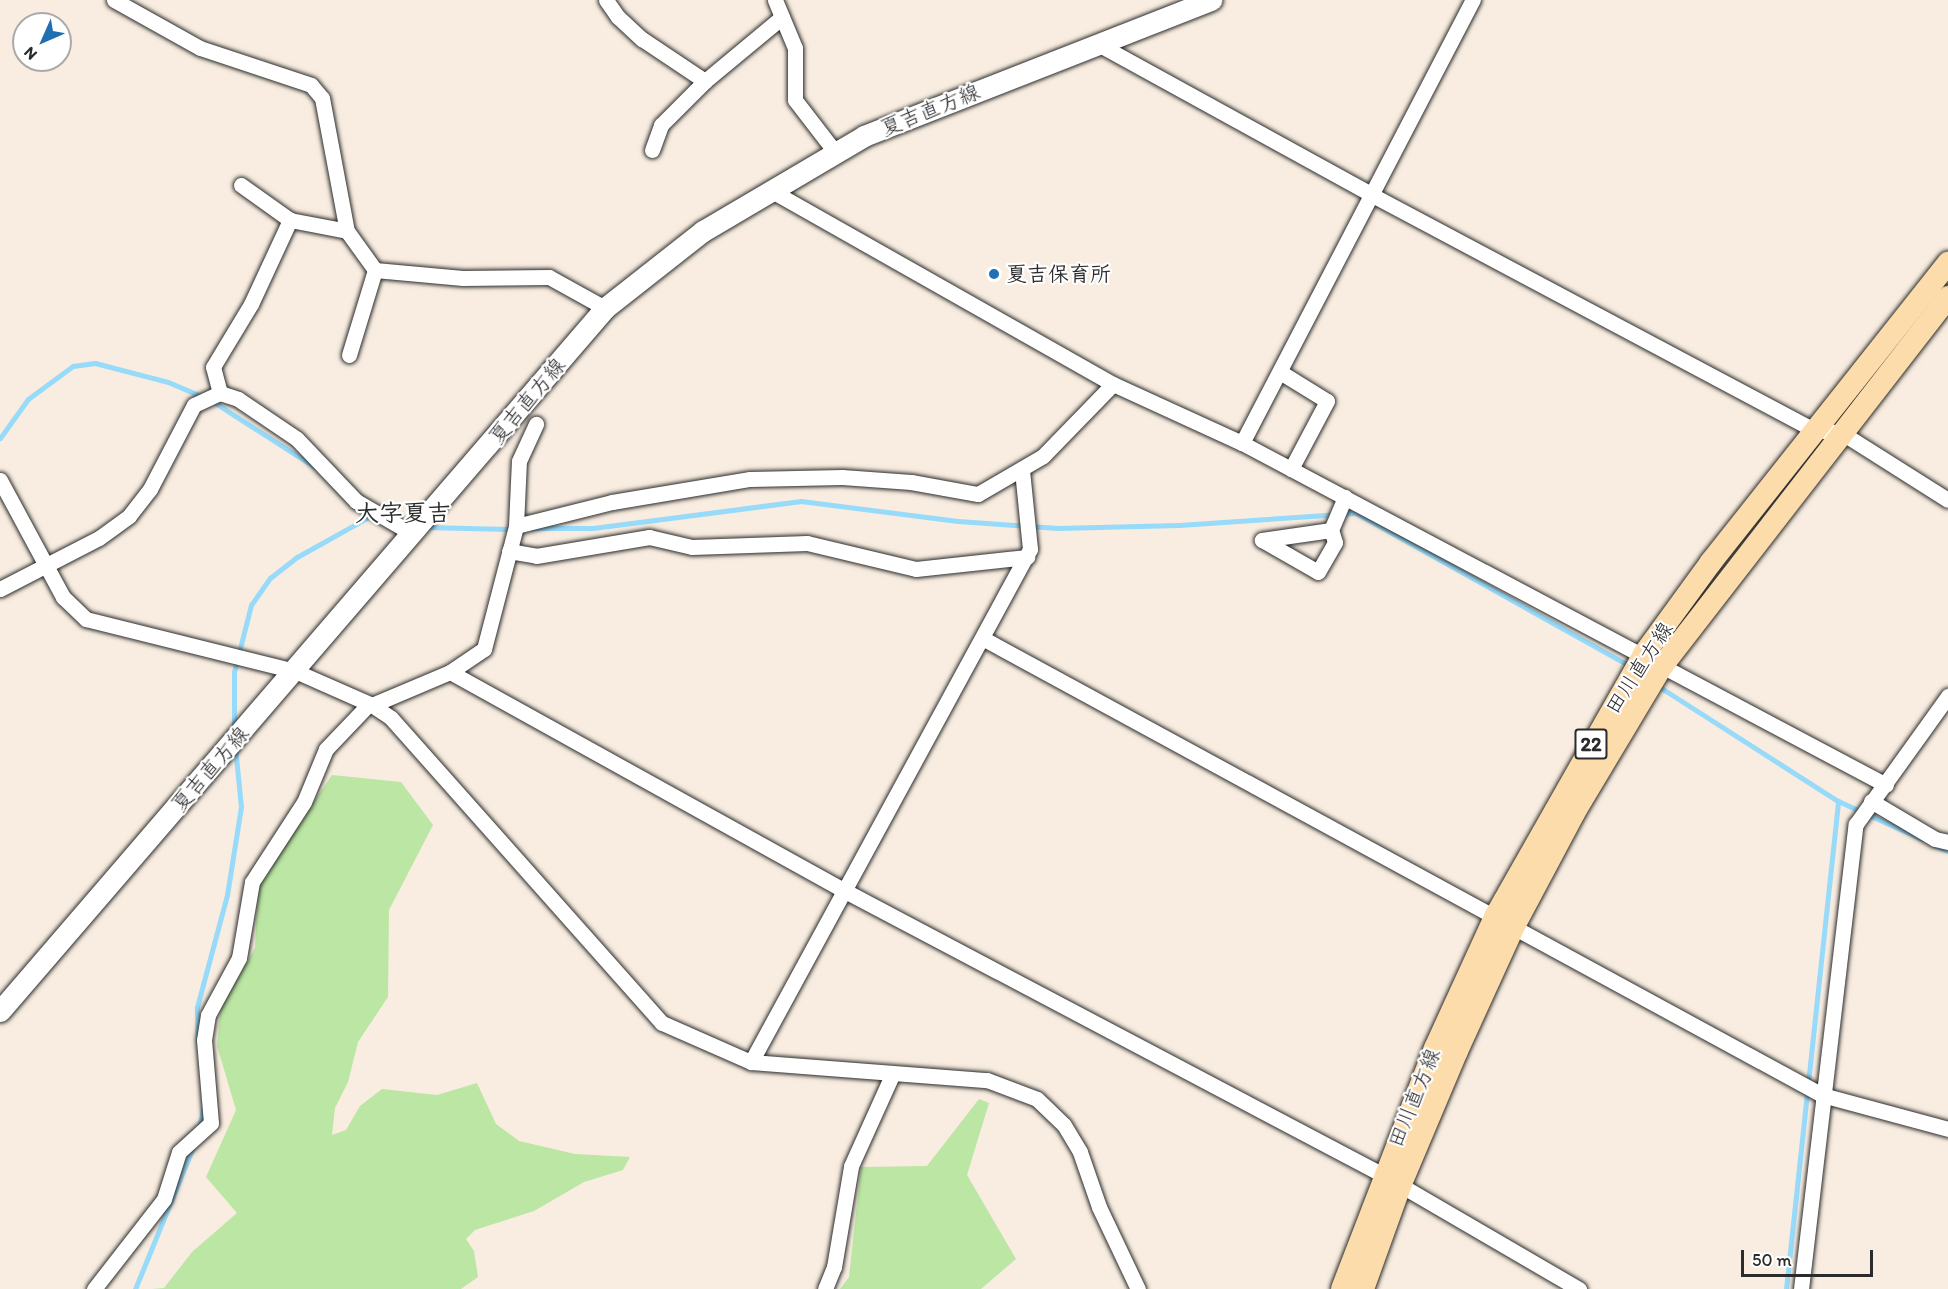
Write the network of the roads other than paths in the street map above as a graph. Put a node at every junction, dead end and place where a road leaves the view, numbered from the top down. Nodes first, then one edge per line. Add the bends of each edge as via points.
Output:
1 (114, 0) edge
2 (606, 0) edge
3 (775, 0) edge
4 (1211, 0) edge
5 (1473, 0) edge
6 (782, 17) junction
7 (1098, 44) junction
8 (705, 81) junction
9 (652, 150) dead end
10 (835, 152) junction
11 (241, 185) dead end
12 (770, 190) junction
13 (1374, 196) junction
14 (290, 220) junction
15 (347, 231) junction
16 (1948, 263) edge
17 (375, 270) junction
18 (1948, 297) edge
19 (605, 308) junction
20 (349, 355) dead end
21 (1280, 372) junction
22 (1113, 384) junction
23 (219, 393) junction
24 (536, 424) dead end
25 (1815, 430) junction
26 (1842, 433) junction
27 (1242, 443) junction
28 (1292, 469) junction
29 (1023, 470) junction
30 (0, 480) edge
31 (1345, 497) junction
32 (1948, 500) edge
33 (516, 526) junction
34 (1330, 530) dead end
35 (413, 534) junction
36 (509, 551) junction
37 (1027, 557) junction
38 (45, 565) junction
39 (0, 589) edge
40 (984, 639) junction
41 (1653, 660) junction
42 (295, 671) junction
43 (450, 672) junction
44 (1948, 696) edge
45 (371, 704) junction
46 (1886, 785) junction
47 (1872, 801) junction
48 (1948, 842) edge
49 (847, 892) junction
50 (1505, 920) junction
51 (0, 1011) edge
52 (751, 1062) junction
53 (892, 1075) junction
54 (1822, 1095) junction
55 (1948, 1129) edge
56 (1392, 1180) junction
57 (94, 1289) edge
58 (825, 1289) edge
59 (1138, 1289) edge
60 (1342, 1289) edge
61 (1363, 1289) edge
62 (1579, 1289) edge
63 (1801, 1289) edge

1 - 15 street via 200,48 311,84 322,98
2 - 8 street via 642,39
3 - 6 street
4 - 7 main road, 夏吉直方線
5 - 13 street
6 - 8 street
6 - 10 street via 795,48 795,100
7 - 10 main road, 夏吉直方線 via 864,136
7 - 13 street
8 - 9 street via 661,125
10 - 12 main road, 夏吉直方線
11 - 14 street
12 - 19 main road, 夏吉直方線 via 703,231
12 - 22 street
13 - 21 street
13 - 25 street
14 - 15 street
14 - 23 street via 251,304 213,367
15 - 17 street
16 - 25 main road, 田川直方線 / 22
17 - 19 street via 463,278 549,277
17 - 20 street
18 - 26 main road, 田川直方線 / 22
19 - 35 main road, 夏吉直方線
21 - 27 street
21 - 28 street via 1327,401
22 - 27 street
22 - 29 street via 1043,456
23 - 35 street via 238,399 297,439 356,501
23 - 38 street via 194,405 150,489 129,516 99,538
24 - 33 street via 519,461
25 - 26 street
25 - 41 main road, 田川直方線 / 22
26 - 32 street
26 - 41 main road, 田川直方線 / 22
27 - 28 street
28 - 31 street
29 - 33 street via 978,494 911,482 842,477 750,479 612,502
29 - 37 street via 1030,549
30 - 38 street
31 - 34 street
31 - 41 street
33 - 36 street
35 - 42 main road, 夏吉直方線
36 - 37 street via 536,556 649,537 692,547 807,543 916,569
36 - 43 street via 484,649
37 - 40 street
38 - 39 street
38 - 42 street via 63,597 86,619
40 - 49 street
40 - 50 street
41 - 46 street
41 - 50 main road, 田川直方線 / 22
42 - 45 street
42 - 51 main road, 夏吉直方線
43 - 45 street
43 - 49 street
44 - 46 street
45 - 52 street via 391,717 662,1023
45 - 57 street via 326,749 304,802 252,882 239,958 208,1015 204,1040 211,1123 179,1152 164,1199
46 - 47 street
47 - 48 street
47 - 54 street via 1856,824
49 - 52 street
49 - 56 street
50 - 54 street
50 - 56 main road, 田川直方線 / 22 via 1435,1048
52 - 53 street
53 - 58 street via 851,1166 834,1267
53 - 59 street via 987,1080 1036,1099 1064,1125 1080,1152 1099,1207
54 - 55 street
54 - 63 street
56 - 60 main road, 田川直方線 / 22
56 - 61 main road, 田川直方線 / 22
56 - 62 street

